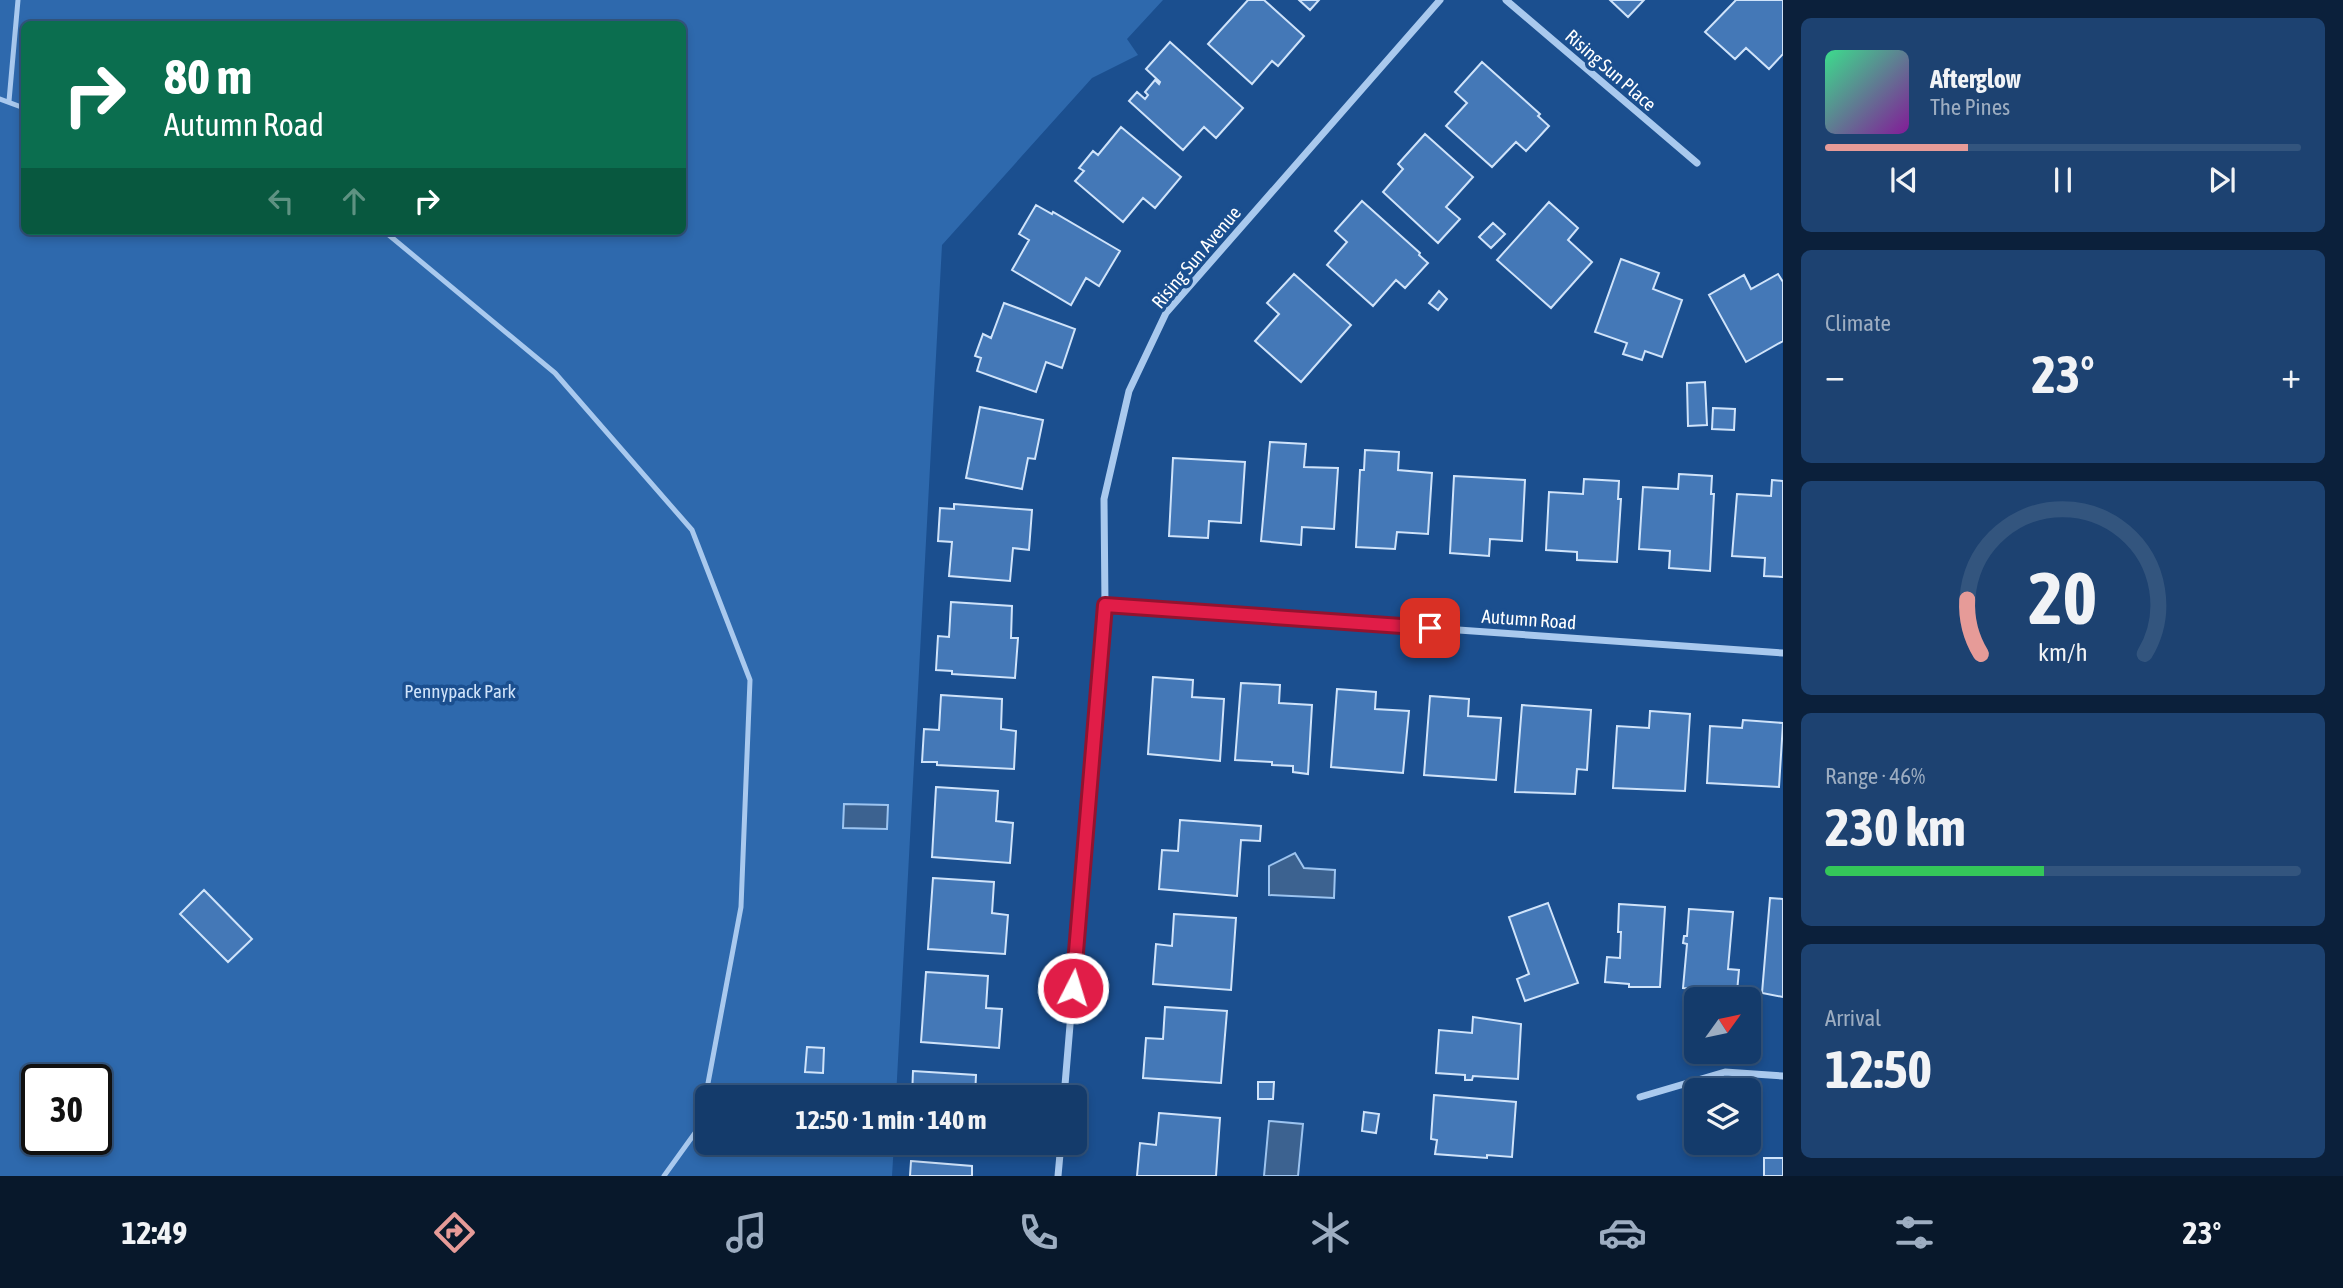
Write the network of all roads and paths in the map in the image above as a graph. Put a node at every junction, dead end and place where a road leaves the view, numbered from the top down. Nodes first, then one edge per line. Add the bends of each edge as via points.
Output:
1 (18, 0) edge
2 (1440, 0) edge
3 (1506, 0) edge
4 (0, 99) edge
5 (9, 101) junction
6 (21, 107) edge
7 (1696, 163) dead end
8 (389, 235) edge
9 (1105, 605) junction
10 (1783, 653) edge
11 (1783, 1076) edge
12 (1065, 1085) edge
13 (1640, 1097) dead end
14 (1060, 1155) edge
15 (664, 1176) edge
16 (1058, 1176) edge

1 - 5 lane
2 - 9 street, Rising Sun Avenue via 1166,313 1129,391 1104,499
3 - 7 street, Rising Sun Place
4 - 5 lane
5 - 6 lane
8 - 15 lane via 555,373 692,530 750,680 741,907 700,1126
9 - 10 street, Autumn Road
9 - 12 street, Rising Sun Avenue
11 - 13 street via 1726,1072
14 - 16 street

